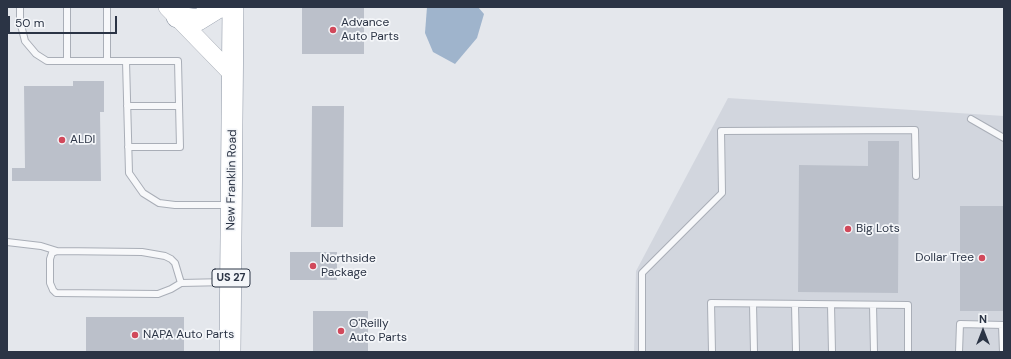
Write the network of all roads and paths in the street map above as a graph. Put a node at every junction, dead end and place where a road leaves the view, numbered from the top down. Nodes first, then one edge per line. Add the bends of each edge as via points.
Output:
1 (20, 7) edge
2 (67, 7) edge
3 (107, 7) edge
4 (220, 7) edge
5 (233, 7) edge
6 (172, 12) edge
7 (67, 61) junction
8 (107, 61) junction
9 (126, 61) junction
10 (232, 74) junction
11 (127, 106) junction
12 (179, 106) junction
13 (971, 119) dead end
14 (1004, 138) edge
15 (128, 147) junction
16 (916, 176) dead end
17 (231, 205) junction
18 (7, 242) edge
19 (57, 251) junction
20 (231, 282) junction
21 (181, 283) junction
22 (753, 304) junction
23 (795, 304) junction
24 (831, 304) junction
25 (873, 305) junction
26 (1003, 325) edge
27 (230, 352) edge
28 (642, 352) edge
29 (712, 352) edge
30 (754, 352) edge
31 (796, 352) edge
32 (832, 352) edge
33 (874, 352) edge
34 (908, 352) edge
35 (960, 352) edge
36 (1003, 352) edge

1 - 7 lane via 20,21 25,41 36,54 47,61
2 - 7 lane
3 - 8 lane
4 - 6 highway via 198,20
5 - 10 highway, New Franklin Road / US 27
6 - 10 street
7 - 8 lane
8 - 9 lane
9 - 11 lane
9 - 12 lane via 178,61
10 - 17 highway, New Franklin Road / US 27
11 - 12 lane
11 - 15 lane
12 - 15 lane via 180,147
13 - 14 lane
15 - 17 lane via 129,173 143,193 159,203
16 - 28 lane via 916,130 721,131 722,193 642,273
17 - 20 highway, New Franklin Road / US 27
18 - 19 lane via 41,246
19 - 21 lane via 142,252 165,256 175,263
19 - 21 lane via 52,253 50,259 50,283 56,293 158,294 171,290
20 - 21 lane
20 - 27 highway, New Franklin Road / US 27
22 - 23 lane
22 - 29 lane via 711,303
22 - 30 lane
23 - 24 lane
23 - 31 lane
24 - 25 lane
24 - 32 lane
25 - 33 lane
25 - 34 lane via 908,305
26 - 35 lane via 960,324
26 - 36 lane

